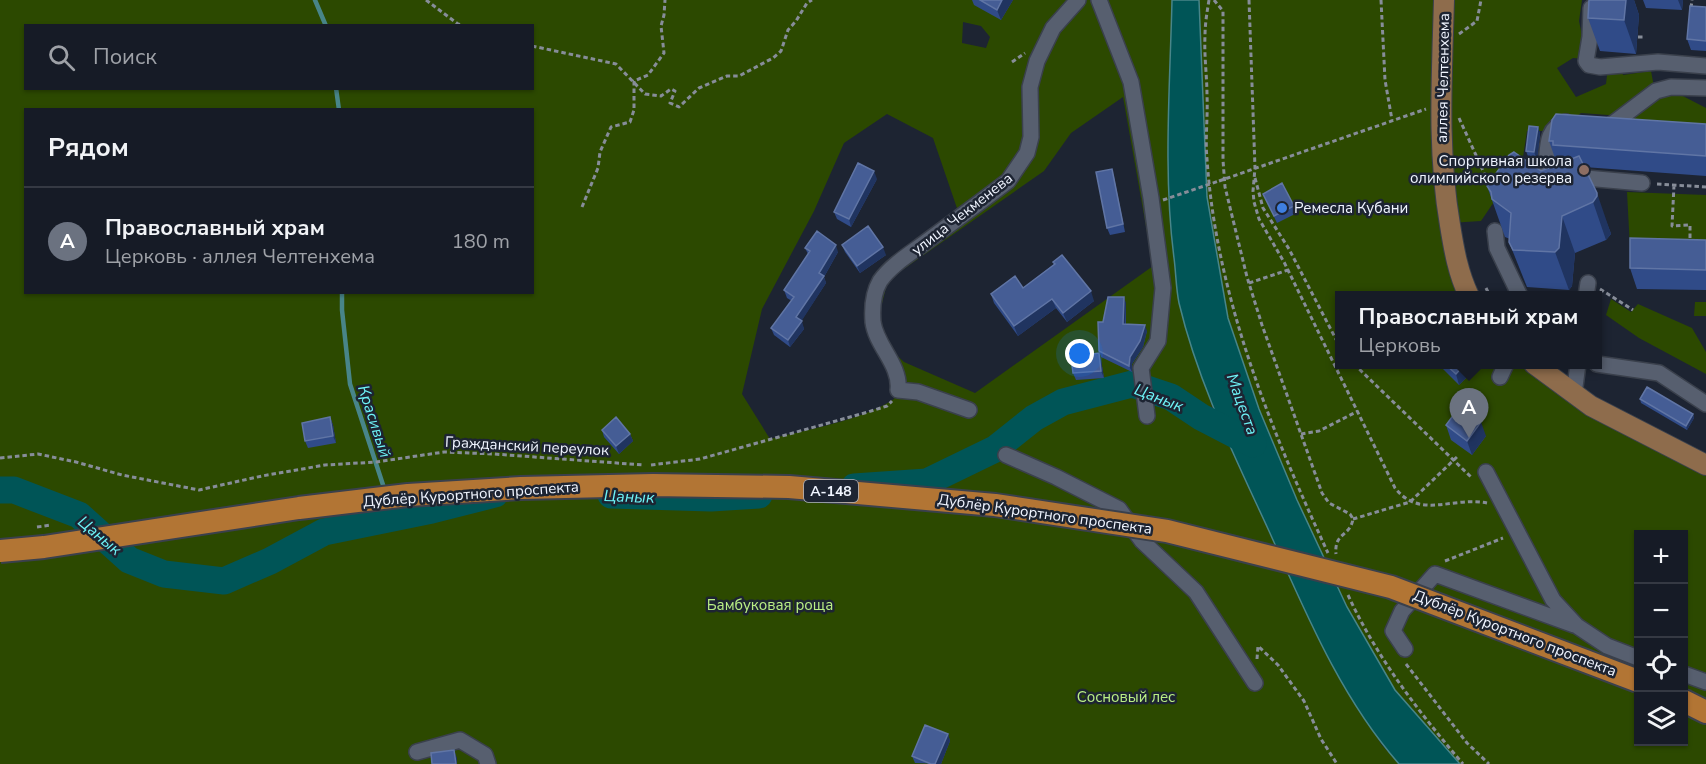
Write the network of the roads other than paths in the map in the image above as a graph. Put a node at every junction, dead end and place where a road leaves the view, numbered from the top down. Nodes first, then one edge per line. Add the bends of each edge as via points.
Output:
1 (1078, 0) edge
2 (1099, 0) edge
3 (1444, 0) edge
4 (1591, 8) edge
5 (1706, 66) edge
6 (1706, 88) edge
7 (1611, 125) junction
8 (1635, 127) edge
9 (1642, 183) road end
10 (1495, 231) edge
11 (1468, 291) edge
12 (1518, 291) edge
13 (1602, 365) edge
14 (1541, 369) edge
15 (1578, 369) edge
16 (1575, 394) junction
17 (1706, 404) edge
18 (969, 410) dead end
19 (1148, 416) dead end
20 (1006, 455) dead end
21 (1706, 465) edge
22 (1480, 476) road end
23 (0, 551) edge
24 (1577, 626) junction
25 (1402, 652) road end
26 (1634, 656) edge
27 (1688, 676) edge
28 (1634, 679) edge
29 (1706, 682) edge
30 (1255, 683) road end
31 (1688, 703) edge
32 (1706, 712) edge
33 (417, 752) dead end
34 (488, 764) edge

1 - 18 street, улица Чекменева via 1053,28 1036,61 1030,87 1031,137 1018,169 1008,181 904,258 880,281 872,307 877,339 897,375 898,390 918,392
2 - 19 street via 1131,82 1163,288 1158,341 1141,368
3 - 11 main road, аллея Челтенхема via 1440,138 1451,231 1460,276
4 - 5 street via 1586,62 1589,65 1658,62
6 - 7 street via 1671,87 1656,92
7 - 8 street
7 - 9 street via 1555,126 1550,132 1546,166 1552,175
10 - 12 street via 1497,248
13 - 17 street via 1659,373
14 - 16 main road
15 - 16 street
16 - 21 main road
20 - 30 street via 1119,509 1142,541 1196,592
22 - 24 street via 1553,600
23 - 28 highway, Дублёр Курортного проспекта / А-148, bridge via 408,495 641,485 801,488 995,505 1167,531 1391,587
24 - 25 street via 1435,574 1402,611 1393,631
24 - 26 street via 1606,646
27 - 29 street
31 - 32 highway
33 - 34 street via 460,740 485,756

